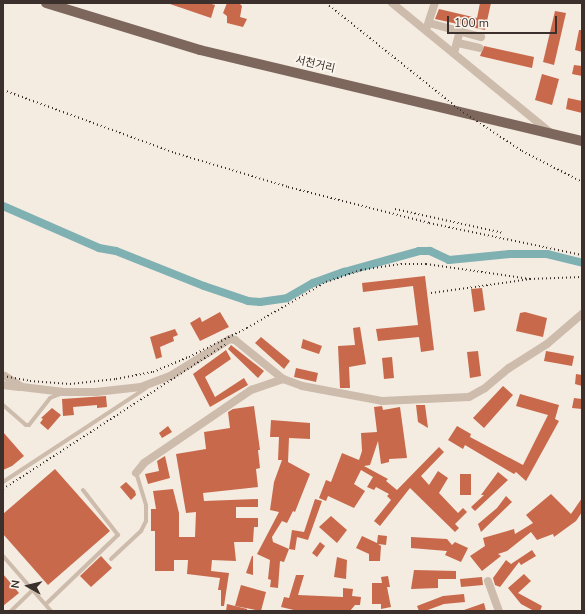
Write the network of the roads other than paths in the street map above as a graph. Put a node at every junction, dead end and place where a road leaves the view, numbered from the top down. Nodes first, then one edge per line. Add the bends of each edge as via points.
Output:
1 (46, 3) edge
2 (392, 3) edge
3 (435, 3) edge
4 (427, 26) junction
5 (460, 31) junction
6 (458, 43) junction
7 (454, 53) junction
8 (551, 134) junction
9 (582, 140) edge
10 (582, 314) edge
11 (4, 378) edge
12 (284, 379) junction
13 (158, 380) junction
14 (64, 392) junction
15 (3, 404) edge
16 (136, 472) joint
17 (3, 482) edge
18 (83, 490) dead end
19 (3, 556) edge
20 (111, 559) dead end
21 (488, 581) dead end
22 (34, 590) junction
23 (46, 604) junction
24 (11, 611) edge
25 (51, 611) edge
26 (499, 611) edge

1 - 8 main road, 서천거리 via 200,50
2 - 4 street
3 - 4 street
4 - 5 street
4 - 7 street
5 - 6 street
5 - 6 street via 477,36 475,47
6 - 7 street
7 - 8 street
8 - 9 main road, 서천거리
10 - 12 street via 547,344 509,368 486,388 469,396 382,401 302,386
11 - 14 street via 22,387
12 - 13 street via 235,340 230,339 172,375
12 - 16 street via 251,390 144,463
13 - 14 street via 140,386 96,392
13 - 17 lane
14 - 15 lane via 50,398 26,426
16 - 20 lane via 146,505 146,521 141,531
18 - 23 lane via 118,535
19 - 22 lane
21 - 26 street
22 - 23 lane
22 - 24 lane
23 - 25 lane

